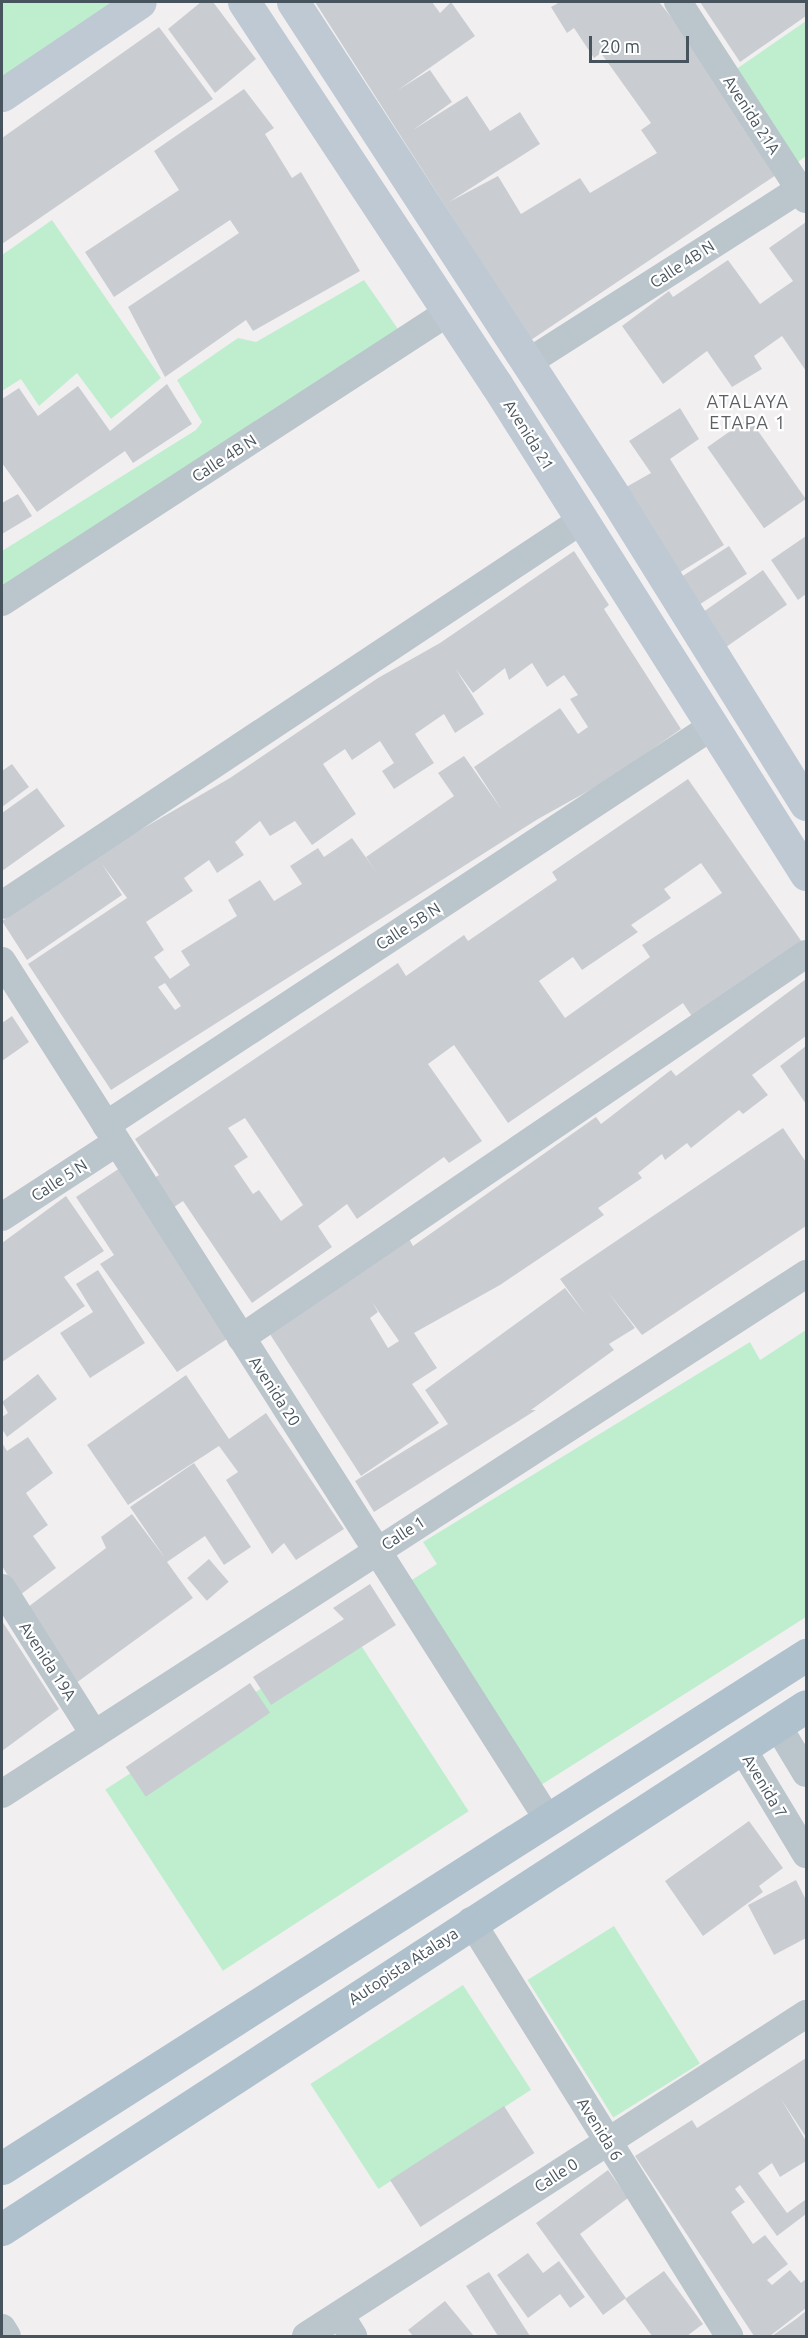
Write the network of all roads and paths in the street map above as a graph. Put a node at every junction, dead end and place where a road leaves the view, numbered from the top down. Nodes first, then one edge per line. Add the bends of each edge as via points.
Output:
1 (140, 2) edge
2 (244, 2) edge
3 (293, 2) edge
4 (678, 2) edge
5 (2, 95) edge
6 (804, 191) edge
7 (447, 313) junction
8 (527, 363) junction
9 (582, 520) junction
10 (2, 603) edge
11 (711, 727) junction
12 (797, 769) edge
13 (807, 804) edge
14 (807, 874) edge
15 (2, 905) edge
16 (807, 954) edge
17 (2, 961) edge
18 (111, 1133) junction
19 (2, 1217) edge
20 (807, 1274) edge
21 (241, 1338) junction
22 (377, 1550) junction
23 (2, 1588) edge
24 (807, 1654) edge
25 (807, 1706) edge
26 (777, 1725) junction
27 (94, 1734) junction
28 (742, 1748) junction
29 (807, 1773) edge
30 (2, 1794) edge
31 (549, 1821) junction
32 (807, 1854) edge
33 (471, 1921) junction
34 (807, 2014) edge
35 (608, 2142) junction
36 (2, 2168) edge
37 (2, 2229) edge
38 (347, 2326) edge
39 (2, 2328) edge
40 (6, 2337) edge
41 (306, 2337) edge
42 (729, 2337) edge

1 - 5 main road
2 - 7 main road, Avenida 21
3 - 8 main road
4 - 6 street, Avenida 21A
6 - 8 street, Calle 4B N
7 - 9 main road, Avenida 21
7 - 10 street, Calle 4B N
8 - 12 main road
9 - 11 main road, Avenida 21
9 - 15 street
11 - 14 main road, Avenida 21
11 - 18 street, Calle 5B N
12 - 13 main road
16 - 21 street
17 - 18 street, Avenida 20
18 - 19 street, Calle 5 N
18 - 21 street, Avenida 20
20 - 22 street, Calle 1
21 - 22 street, Avenida 20
22 - 27 street, Calle 1
22 - 31 street, Avenida 20
23 - 27 street, Avenida 19A
24 - 31 main road
25 - 26 main road, Autopista Atalaya
26 - 28 main road, Autopista Atalaya
26 - 29 street
27 - 30 street, Calle 1
28 - 32 street, Avenida 7
28 - 33 main road, Autopista Atalaya
31 - 36 main road
33 - 35 street, Avenida 6
33 - 37 main road, Autopista Atalaya
34 - 35 street, Calle 0
35 - 38 street, Calle 0
35 - 42 street, Avenida 6
38 - 41 street, Calle 0
39 - 40 street

